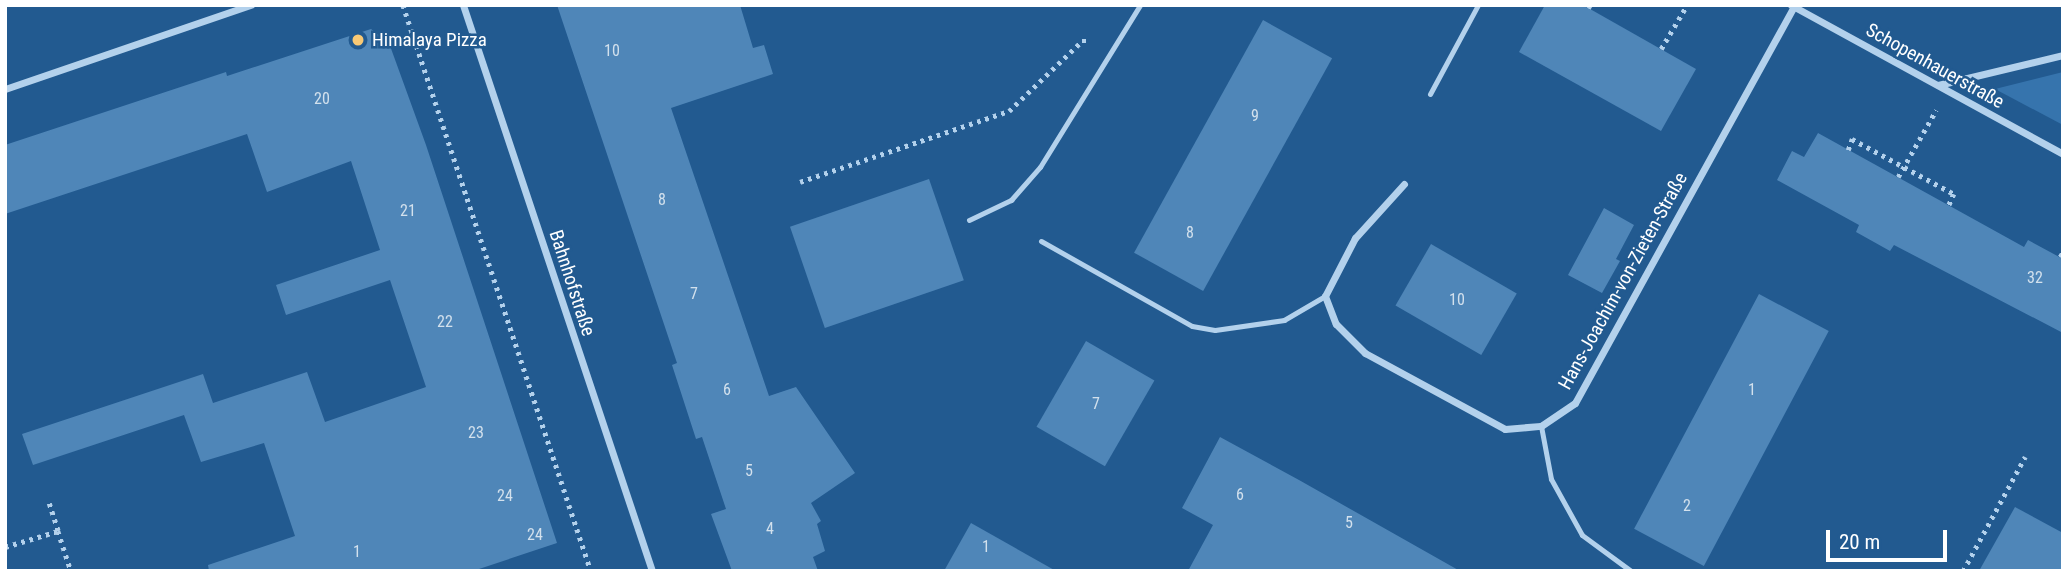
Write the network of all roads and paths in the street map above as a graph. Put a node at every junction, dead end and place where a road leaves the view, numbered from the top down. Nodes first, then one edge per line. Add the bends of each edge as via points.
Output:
1 (251, 5) edge
2 (403, 5) edge
3 (463, 5) edge
4 (1140, 5) edge
5 (1478, 5) edge
6 (1687, 5) edge
7 (1793, 6) edge
8 (1115, 41) junction
9 (1661, 49) dead end
10 (2063, 55) edge
11 (1937, 86) junction
12 (5, 89) edge
13 (1947, 91) junction
14 (1430, 94) dead end
15 (1848, 150) dead end
16 (2063, 154) edge
17 (1903, 167) junction
18 (1898, 177) dead end
19 (800, 182) dead end
20 (1404, 184) dead end
21 (1949, 205) dead end
22 (969, 220) dead end
23 (1041, 241) dead end
24 (1325, 296) junction
25 (1541, 426) junction
26 (2025, 457) dead end
27 (49, 503) dead end
28 (58, 531) junction
29 (5, 547) edge
30 (71, 571) edge
31 (591, 571) edge
32 (652, 571) edge
33 (1631, 571) edge
34 (1963, 571) edge

1 - 12 street
2 - 31 path
3 - 32 street, Bahnhofstraße
4 - 8 lane
5 - 14 lane
6 - 9 path
7 - 11 street, Schopenhauerstraße
7 - 25 street, Hans-Joachim-von-Zieten-Straße via 1575,403
8 - 19 path via 1082,41 1009,111
8 - 22 lane via 1040,167 1011,200
10 - 11 street
11 - 13 street, Schopenhauerstraße
13 - 16 street, Schopenhauerstraße
13 - 17 path
15 - 17 path via 1852,139
17 - 18 path
17 - 21 path via 1954,194
20 - 24 street via 1355,238
23 - 24 lane via 1192,326 1215,330 1284,320
24 - 25 street, Hans-Joachim-von-Zieten-Straße via 1336,324 1365,353 1504,429
25 - 33 lane via 1551,479 1582,535
26 - 34 path
27 - 28 path
28 - 29 path
28 - 30 path

